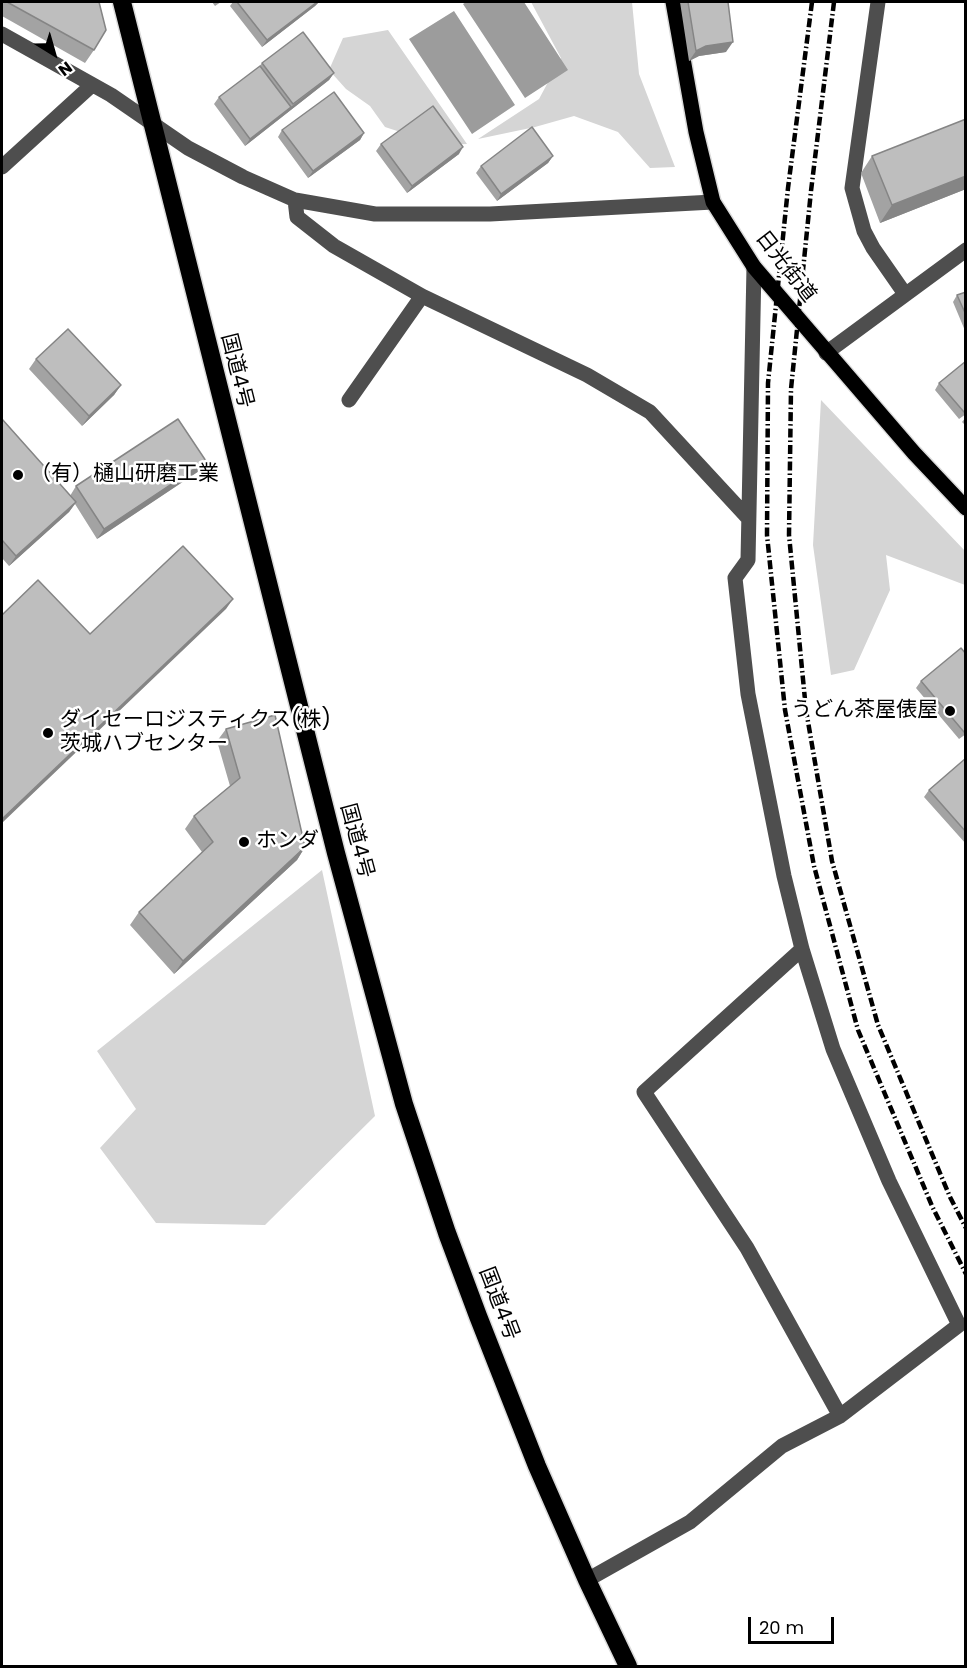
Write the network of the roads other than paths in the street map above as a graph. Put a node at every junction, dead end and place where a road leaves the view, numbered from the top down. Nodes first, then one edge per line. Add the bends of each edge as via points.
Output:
1 (122, 2) edge
2 (673, 2) edge
3 (878, 2) edge
4 (2, 34) edge
5 (92, 85) junction
6 (152, 123) junction
7 (2, 167) edge
8 (295, 200) junction
9 (713, 202) junction
10 (966, 250) edge
11 (754, 267) junction
12 (905, 294) junction
13 (422, 296) junction
14 (826, 352) junction
15 (349, 400) dead end
16 (966, 508) edge
17 (748, 518) junction
18 (802, 949) junction
19 (962, 1330) edge
20 (840, 1416) junction
21 (587, 1580) junction
22 (628, 1666) edge

1 - 6 highway, 国道4号
2 - 9 main road, 日光街道
3 - 12 street via 852,188 864,231
4 - 5 street
5 - 6 street
5 - 7 street
6 - 8 street via 188,148
6 - 21 highway, 国道4号 via 333,842 404,1104 478,1316
8 - 9 street via 375,214 489,214
8 - 13 street via 297,217 334,246
9 - 11 main road, 日光街道
10 - 12 street
11 - 14 main road, 日光街道
11 - 17 street
12 - 14 street
13 - 15 street
13 - 17 street via 587,375 650,412
14 - 16 main road, 日光街道
17 - 18 street via 748,560 735,578 748,694
18 - 19 street via 833,1049 889,1181
18 - 20 street via 644,1092 747,1248
19 - 20 street
20 - 21 street via 782,1446 690,1522
21 - 22 highway, 国道4号

